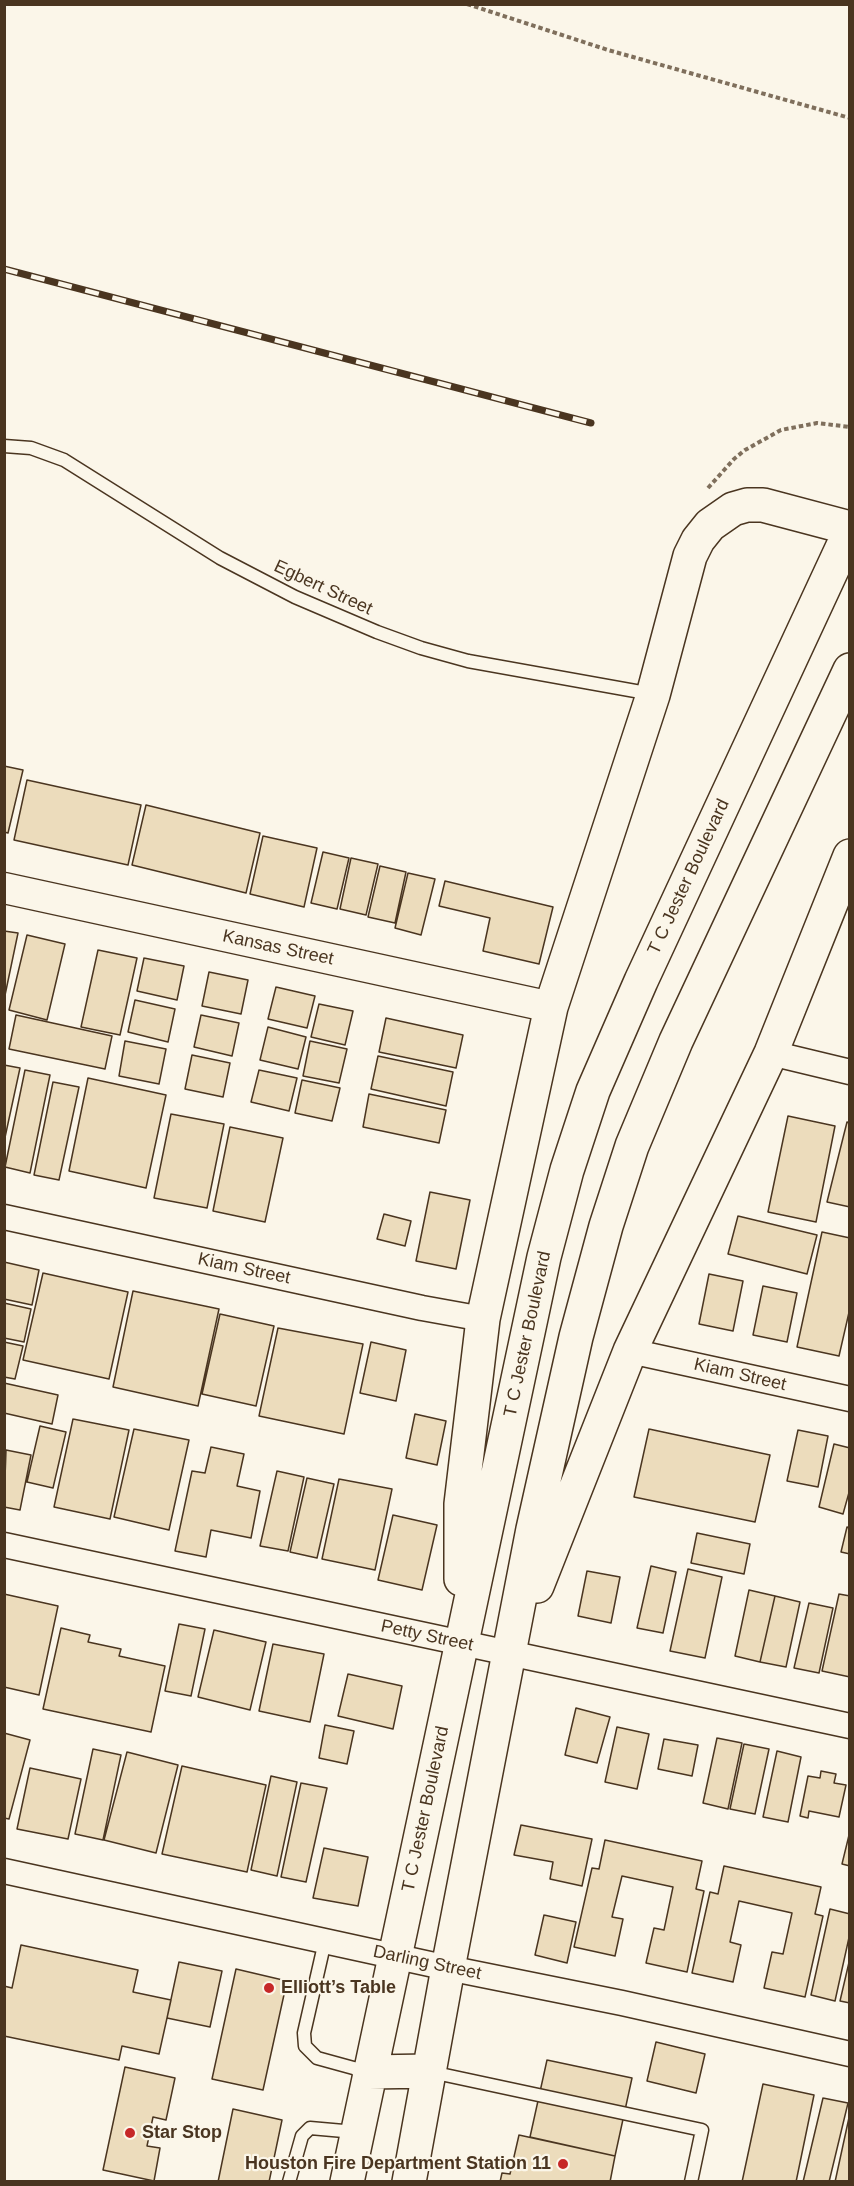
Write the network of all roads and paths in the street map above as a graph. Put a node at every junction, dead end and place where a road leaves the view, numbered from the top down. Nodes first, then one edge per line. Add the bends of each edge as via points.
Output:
1 (467, 4) edge
2 (849, 118) edge
3 (4, 446) edge
4 (849, 529) edge
5 (849, 672) edge
6 (653, 695) junction
7 (849, 856) edge
8 (4, 888) edge
9 (551, 1007) junction
10 (771, 1053) junction
11 (849, 1072) edge
12 (4, 1217) edge
13 (483, 1319) junction
14 (630, 1351) junction
15 (849, 1399) edge
16 (4, 1545) edge
17 (461, 1643) junction
18 (510, 1654) junction
19 (849, 1726) edge
20 (4, 1871) edge
21 (325, 1941) junction
22 (394, 1956) junction
23 (448, 1968) junction
24 (849, 2054) edge
25 (369, 2072) junction
26 (429, 2072) junction
27 (357, 2132) junction
28 (289, 2181) edge
29 (347, 2181) edge
30 (409, 2181) edge
31 (691, 2181) edge

1 - 2 path via 608,50
3 - 6 lane, Egbert Street via 31,448 64,460 219,558 295,597 377,632 468,661
4 - 6 main road via 763,505 733,510 710,525 690,556
4 - 17 main road, T C Jester Boulevard via 593,1091 544,1257
5 - 18 main road via 681,1030 632,1146 576,1337
6 - 9 main road
7 - 10 main road
8 - 9 street, Kansas Street
9 - 13 main road
10 - 11 street
10 - 14 main road
12 - 13 street, Kiam Street
13 - 17 main road via 461,1504
14 - 15 street, Kiam Street
14 - 18 main road
16 - 17 street, Petty Street
17 - 18 street, Petty Street
17 - 22 main road, T C Jester Boulevard
18 - 19 street, Petty Street
18 - 23 main road
20 - 21 street, Darling Street
21 - 22 street, Darling Street
21 - 25 lane via 304,2033 305,2046 317,2058
22 - 23 street, Darling Street
22 - 25 main road, T C Jester Boulevard
23 - 24 street, Darling Street
23 - 26 main road
25 - 26 main road
25 - 27 main road, T C Jester Boulevard
26 - 30 main road
26 - 31 lane via 702,2130
27 - 28 lane via 310,2128 302,2136
27 - 29 main road, T C Jester Boulevard

